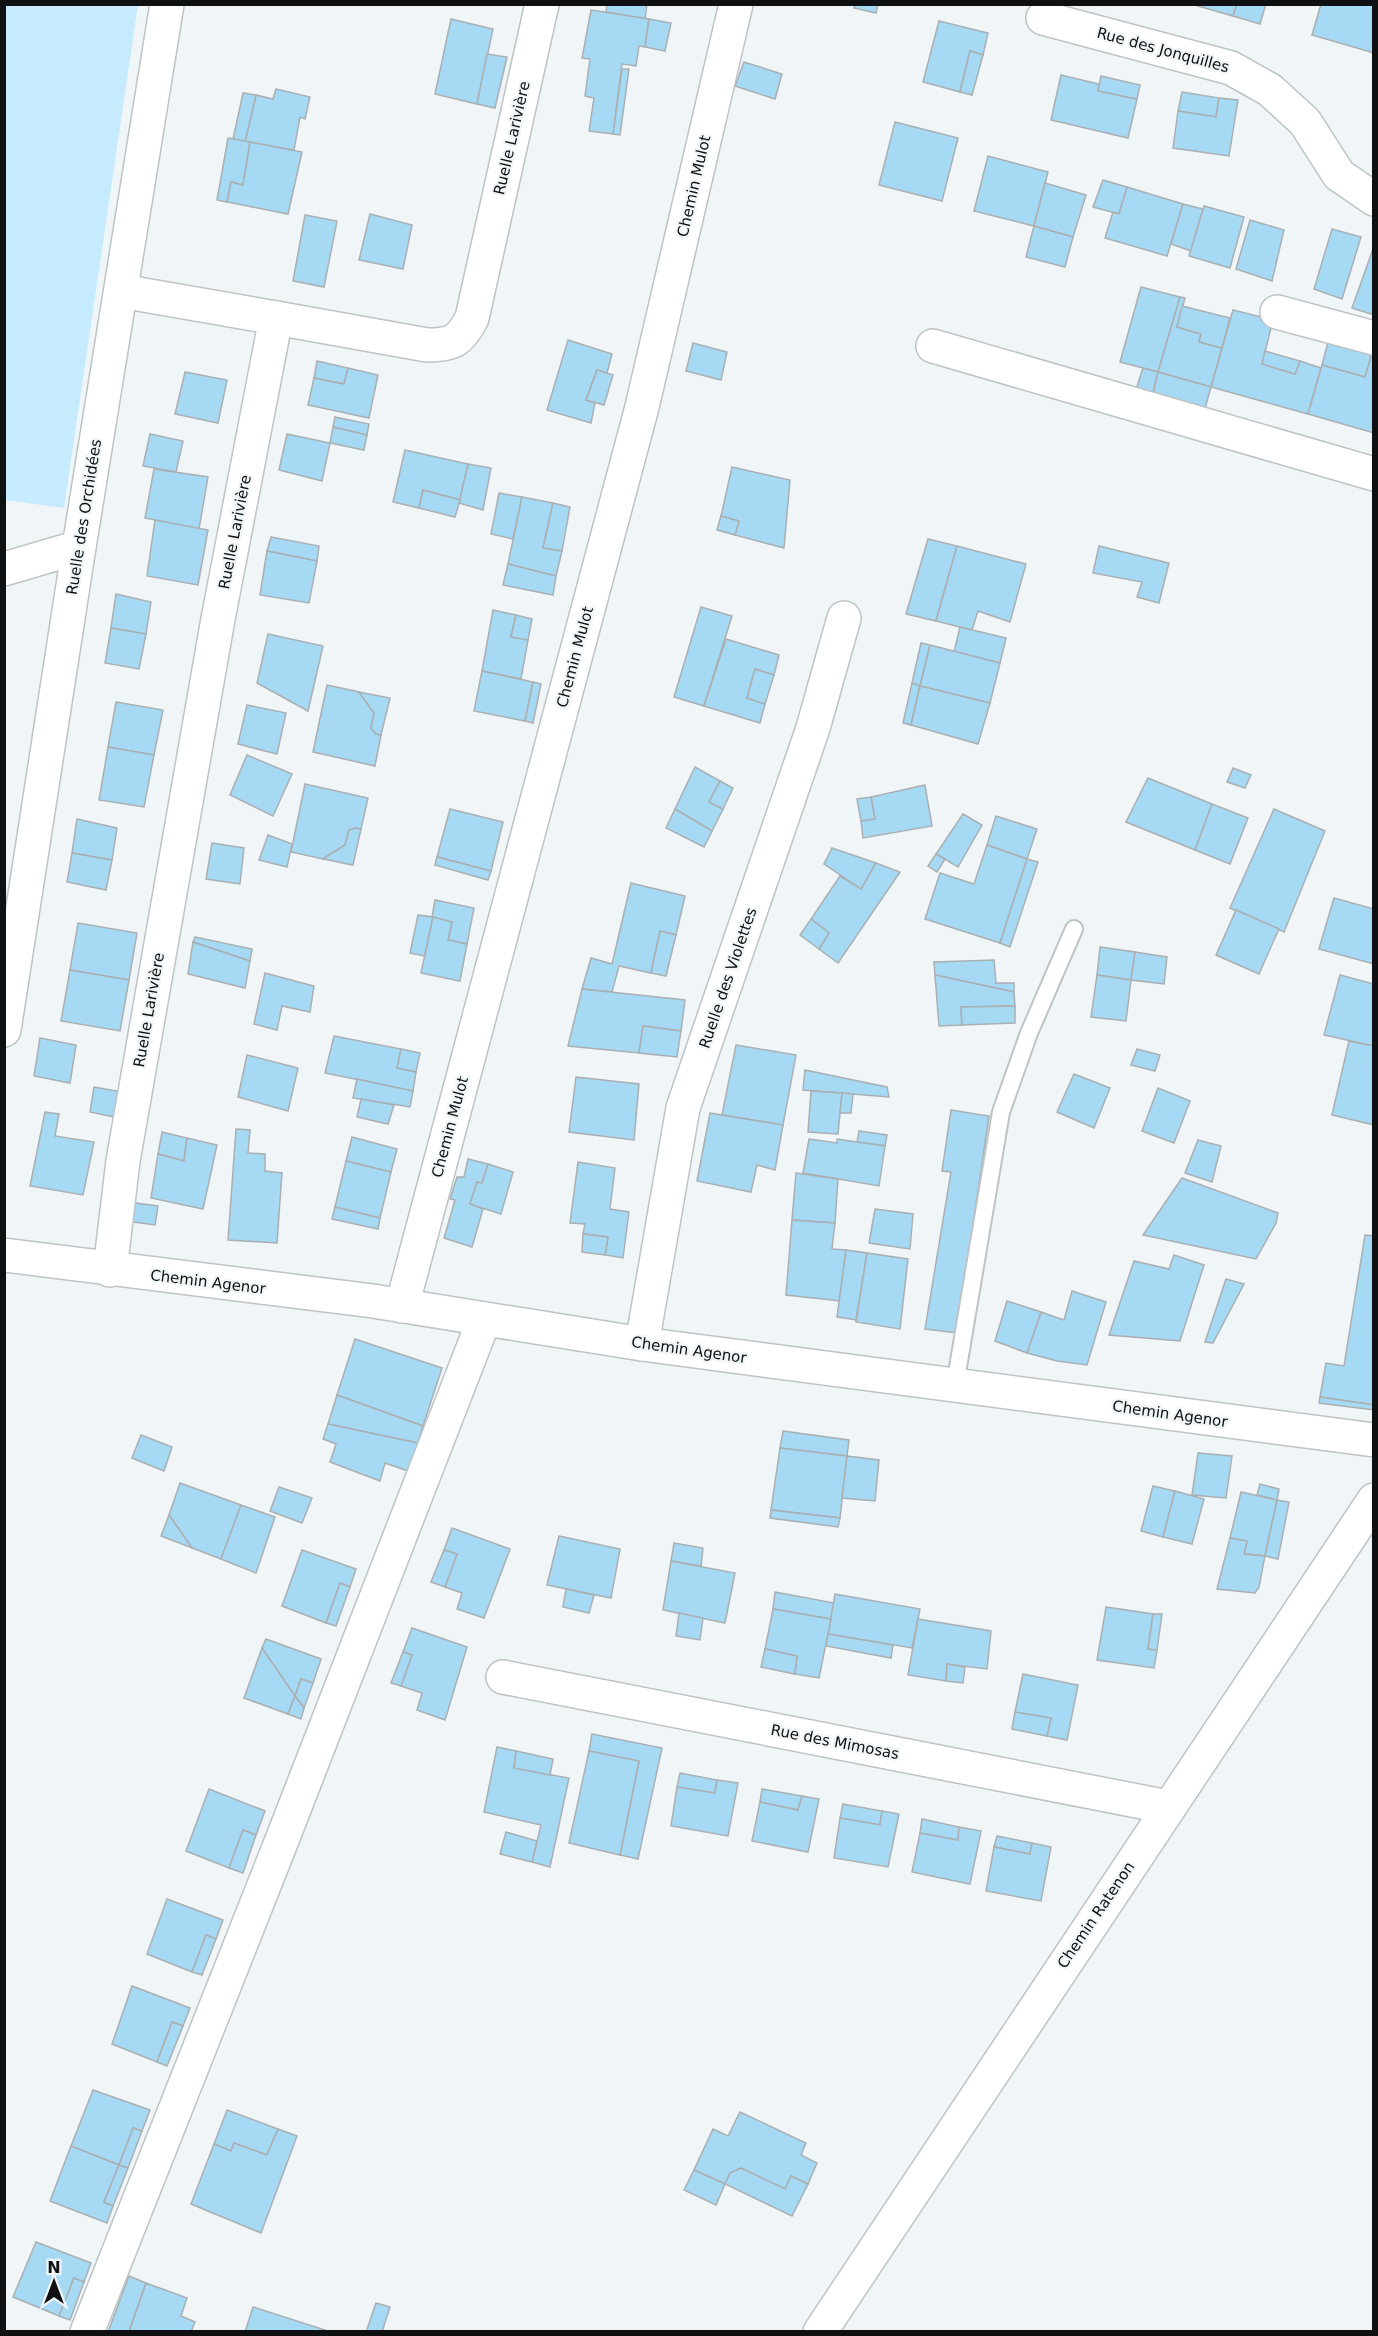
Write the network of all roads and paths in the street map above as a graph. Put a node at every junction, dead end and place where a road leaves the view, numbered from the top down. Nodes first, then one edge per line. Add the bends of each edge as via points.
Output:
1 (167, 4) edge
2 (542, 4) edge
3 (736, 4) edge
4 (1043, 18) dead end
5 (1374, 199) edge
6 (120, 291) junction
7 (1277, 312) dead end
8 (276, 318) junction
9 (1374, 338) edge
10 (933, 346) dead end
11 (1374, 474) edge
12 (79, 548) junction
13 (4, 569) edge
14 (844, 618) dead end
15 (1074, 929) dead end
16 (4, 1030) edge
17 (4, 1255) edge
18 (110, 1270) junction
19 (402, 1306) junction
20 (484, 1320) junction
21 (642, 1344) junction
22 (955, 1385) junction
23 (1374, 1440) edge
24 (1374, 1500) edge
25 (503, 1677) dead end
26 (1168, 1807) junction
27 (87, 2331) edge
28 (820, 2331) edge

1 - 6 street, Ruelle des Orchidées
2 - 8 street, Ruelle Larivière via 472,318 465,332 455,341 427,345
3 - 19 street, Chemin Mulot via 642,407
4 - 5 street, Rue des Jonquilles via 1231,68 1270,90 1305,122 1339,175
6 - 8 street
6 - 12 street, Ruelle des Orchidées
7 - 9 street
8 - 18 street, Ruelle Larivière via 218,619 123,1161
10 - 11 street
12 - 13 street
12 - 16 street, Ruelle des Orchidées
14 - 21 street, Ruelle des Violettes via 813,728 683,1108
15 - 22 lane via 1029,1033 1001,1112
17 - 18 street, Chemin Agenor
18 - 19 street, Chemin Agenor
19 - 20 street, Chemin Agenor
20 - 21 street, Chemin Agenor
20 - 27 street
21 - 22 street, Chemin Agenor
22 - 23 street, Chemin Agenor
24 - 26 street, Chemin Ratenon
25 - 26 street, Rue des Mimosas
26 - 28 street, Chemin Ratenon

